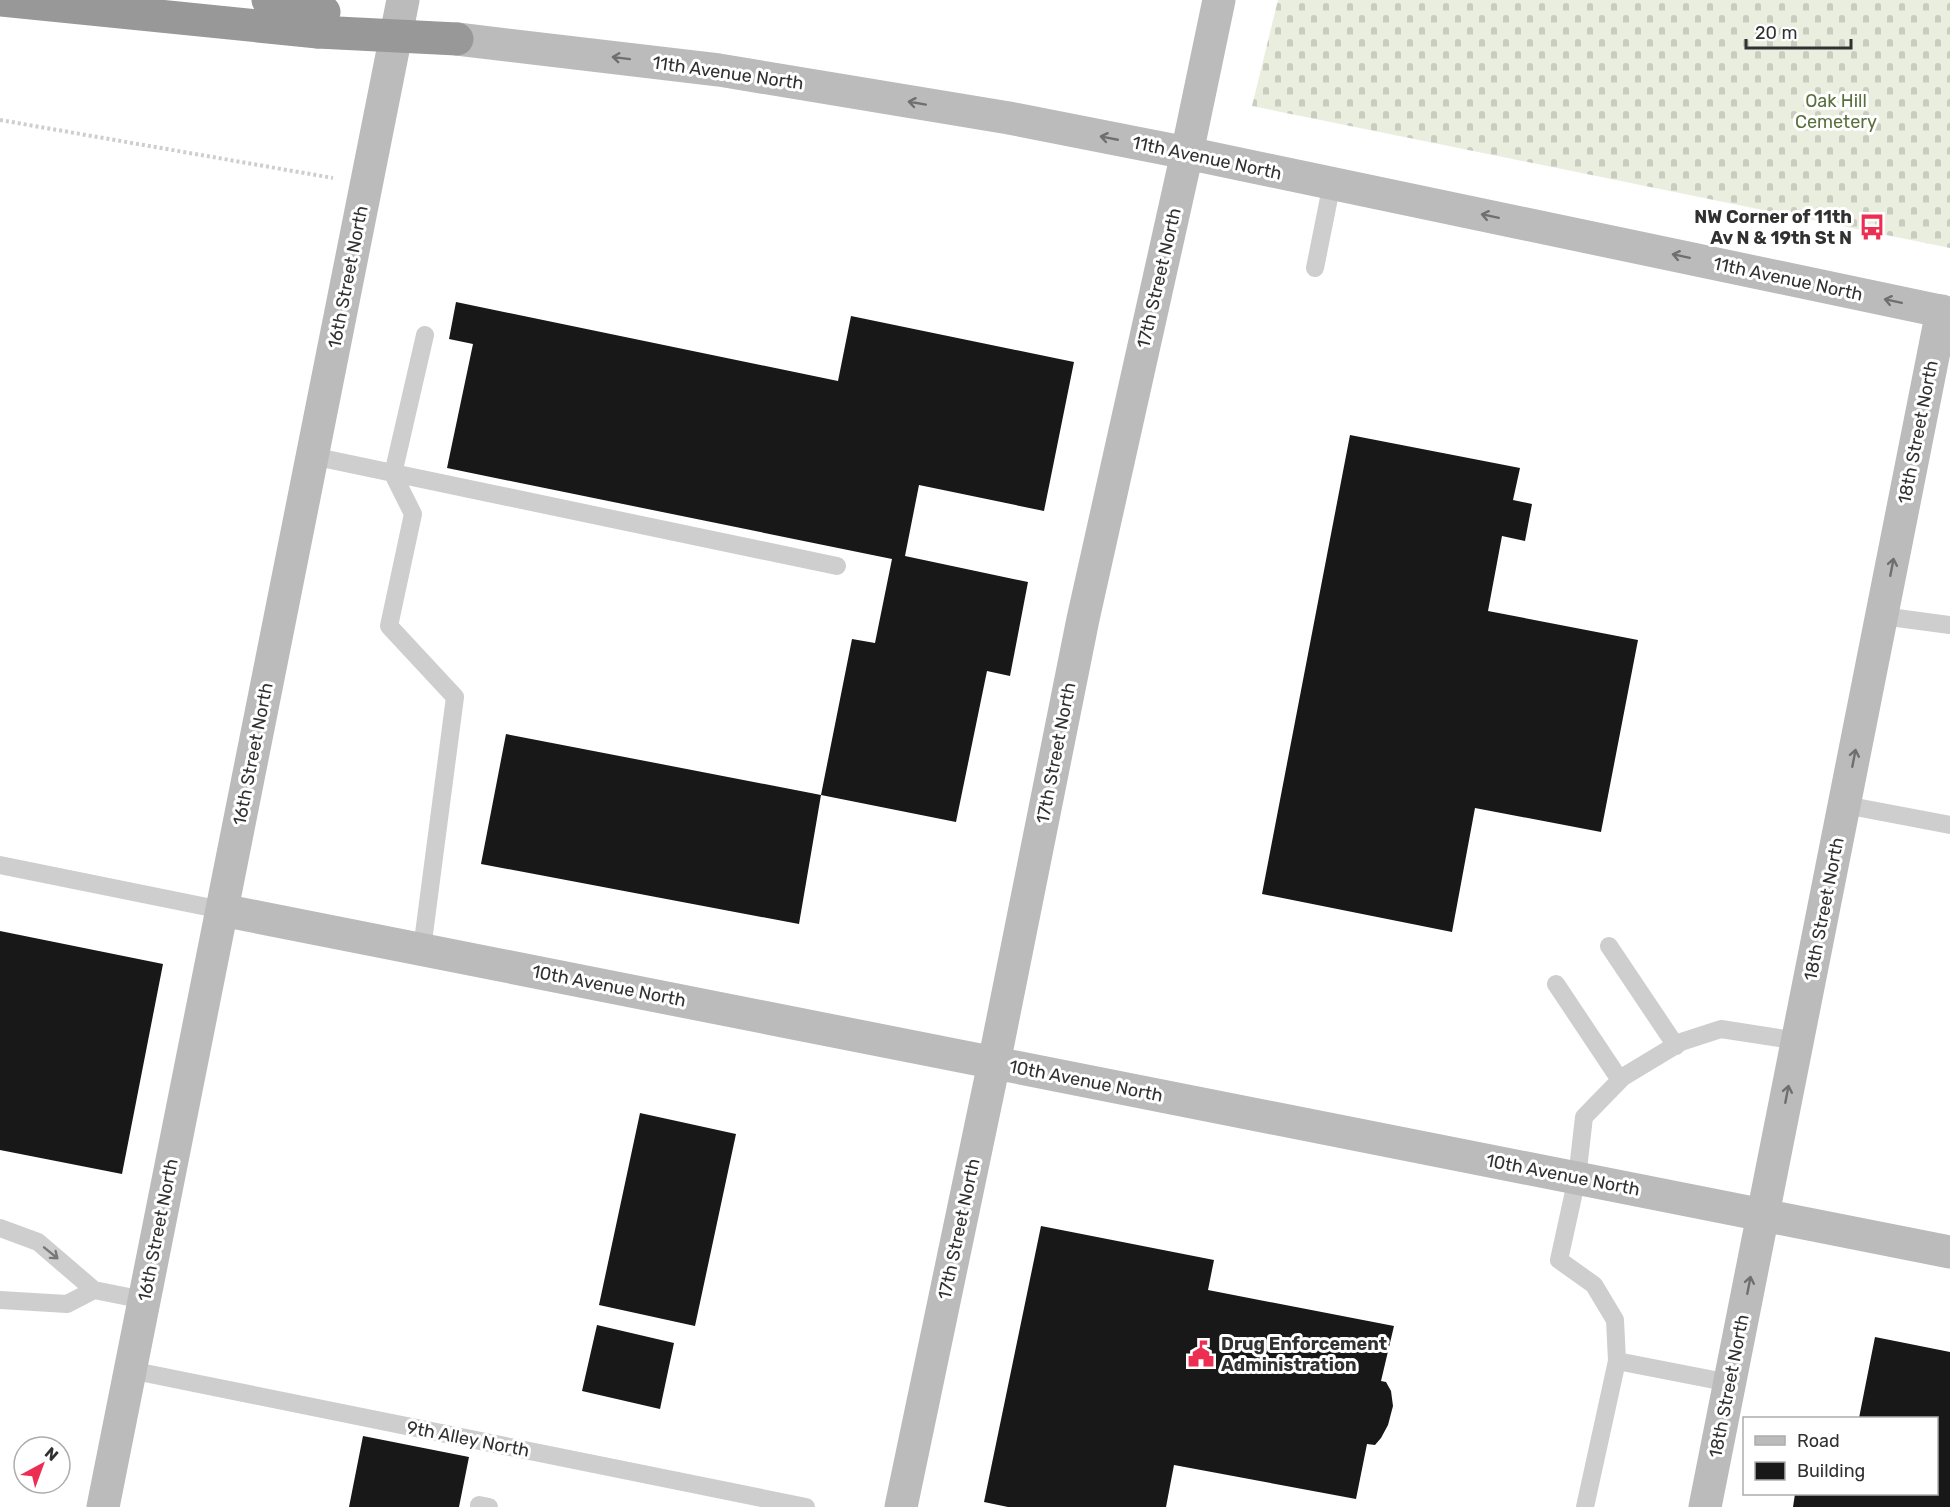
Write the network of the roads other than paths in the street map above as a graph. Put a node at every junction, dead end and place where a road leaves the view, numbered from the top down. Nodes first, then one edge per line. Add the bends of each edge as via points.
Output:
1 (0, 0) edge
2 (268, 0) edge
3 (403, 0) edge
4 (1218, 0) edge
5 (0, 18) edge
6 (321, 22) junction
7 (458, 39) joint
8 (1187, 153) junction
9 (1332, 183) junction
10 (1315, 268) dead end
11 (1946, 312) edge
12 (425, 335) dead end
13 (312, 456) junction
14 (393, 474) junction
15 (837, 566) dead end
16 (1882, 616) junction
17 (1950, 625) edge
18 (1845, 805) junction
19 (1950, 825) edge
20 (0, 866) edge
21 (222, 910) junction
22 (1609, 946) dead end
23 (422, 949) junction
24 (1556, 984) dead end
25 (1798, 1041) junction
26 (1676, 1046) junction
27 (994, 1063) junction
28 (1620, 1080) junction
29 (1577, 1178) junction
30 (1763, 1215) junction
31 (0, 1228) edge
32 (1950, 1252) edge
33 (94, 1290) junction
34 (0, 1300) edge
35 (144, 1300) junction
36 (1617, 1361) junction
37 (130, 1370) junction
38 (1730, 1383) junction
39 (103, 1507) edge
40 (479, 1507) edge
41 (489, 1507) edge
42 (806, 1507) edge
43 (901, 1507) edge
44 (1585, 1507) edge
45 (1705, 1507) edge

1 - 6 highway
2 - 6 highway
3 - 13 street, 16th Street North
4 - 8 street, 17th Street North
5 - 6 highway via 161,34
6 - 7 highway, bridge
8 -> 7 street, 11th Avenue North via 1009,118 719,70
8 - 9 street, 11th Avenue North
8 - 27 street, 17th Street North via 1083,619
9 - 10 lane
11 -> 9 street, 11th Avenue North
16 -> 11 street, 18th Street North
12 - 14 lane
13 - 14 lane
13 - 21 street, 16th Street North
14 - 15 lane
14 - 23 lane via 413,514 389,626 455,697
16 - 17 lane
18 -> 16 street, 18th Street North
18 - 19 lane
18 - 25 street, 18th Street North
20 - 21 lane
21 - 23 street, 10th Avenue North
21 - 35 street, 16th Street North
22 - 26 lane
23 - 27 street, 10th Avenue North
24 - 28 lane
25 - 26 lane via 1721,1029
30 -> 25 street, 18th Street North
26 - 28 lane
27 - 29 street, 10th Avenue North
27 - 43 street, 17th Street North
28 - 29 lane via 1584,1117
29 - 30 street, 10th Avenue North
29 - 36 lane via 1559,1260 1594,1285 1610,1311 1615,1320
30 - 32 street, 10th Avenue North
38 -> 30 street, 18th Street North
31 -> 33 lane via 38,1242
33 - 34 lane via 67,1304
33 - 35 lane
35 - 37 street, 16th Street North
36 - 38 lane
36 - 44 lane
37 - 39 street, 16th Street North
37 - 42 lane, 9th Alley North
38 - 45 street, 18th Street North
40 - 41 lane

